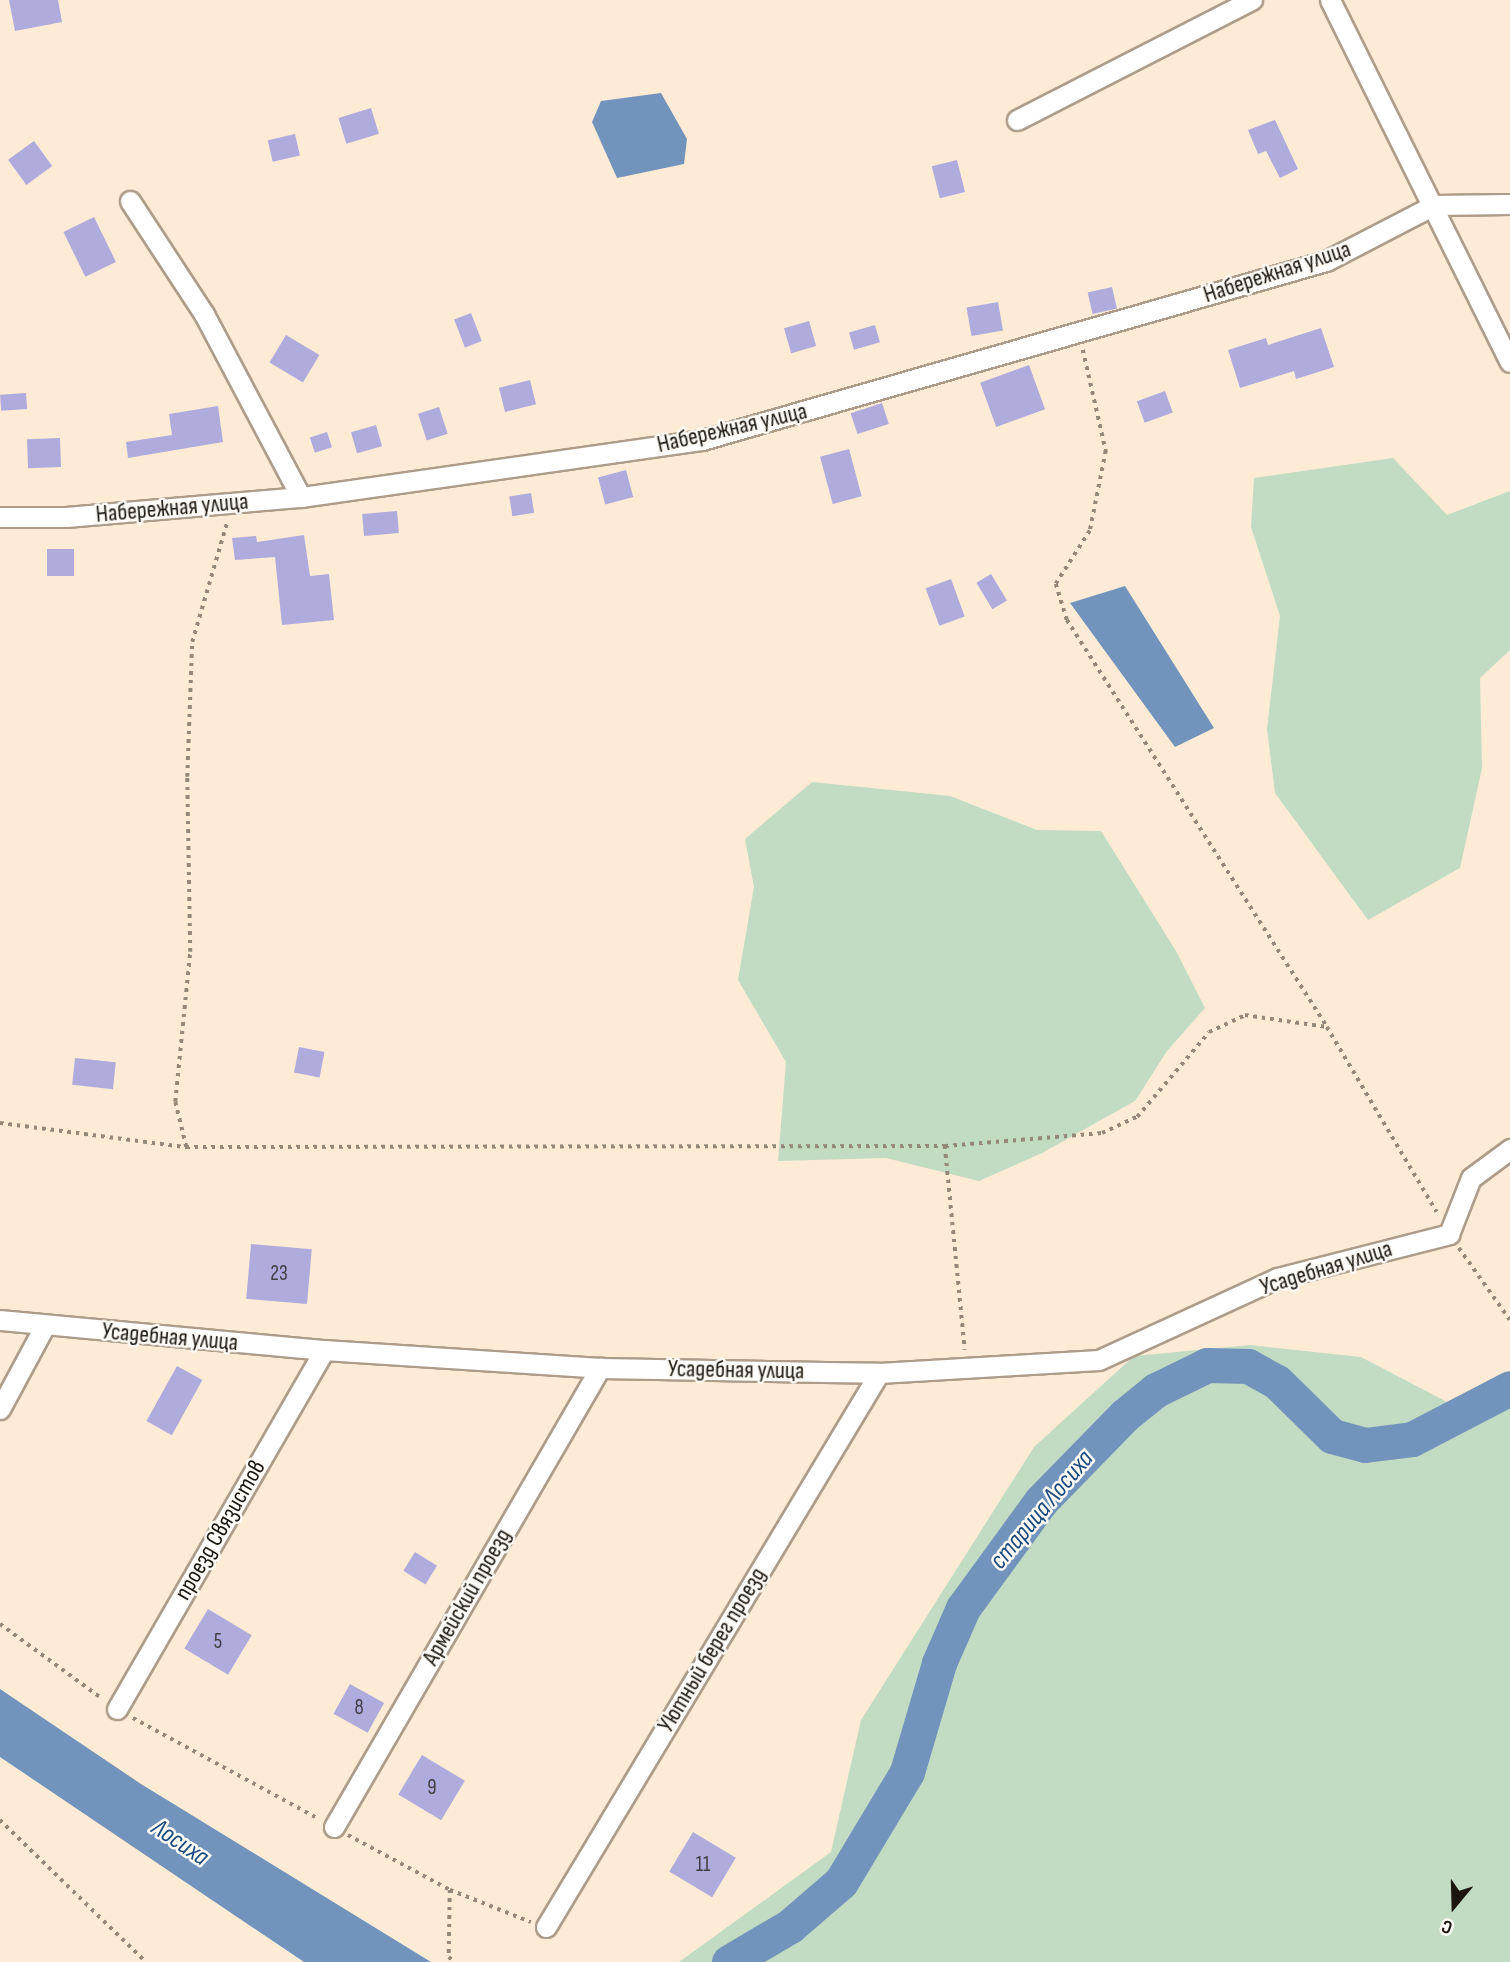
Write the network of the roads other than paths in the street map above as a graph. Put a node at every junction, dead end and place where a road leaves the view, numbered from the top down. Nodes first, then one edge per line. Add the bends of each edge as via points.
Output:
1 (1252, 0) edge
2 (1330, 0) edge
3 (1017, 120) dead end
4 (130, 201) dead end
5 (1510, 204) edge
6 (1434, 205) junction
7 (1510, 362) edge
8 (301, 497) junction
9 (0, 517) edge
10 (1510, 1149) edge
11 (0, 1320) edge
12 (44, 1327) junction
13 (324, 1350) junction
14 (600, 1368) junction
15 (879, 1373) junction
16 (0, 1409) edge
17 (117, 1709) road end
18 (334, 1827) road end
19 (545, 1927) road end

1 - 3 street
2 - 6 street
4 - 8 street via 204,314
5 - 6 street
6 - 7 street
6 - 8 street, Набережная улица via 1326,261 702,440
8 - 9 street, Набережная улица via 66,517
10 - 15 street, Усадебная улица via 1471,1178 1450,1234 1277,1278 1099,1360
11 - 12 street, Усадебная улица
12 - 13 street, Усадебная улица
12 - 16 street
13 - 14 street, Усадебная улица
13 - 17 street, проезд Связистов
14 - 15 street, Усадебная улица
14 - 18 street, Армейский проезд
15 - 19 street, Уютный берег проезд

